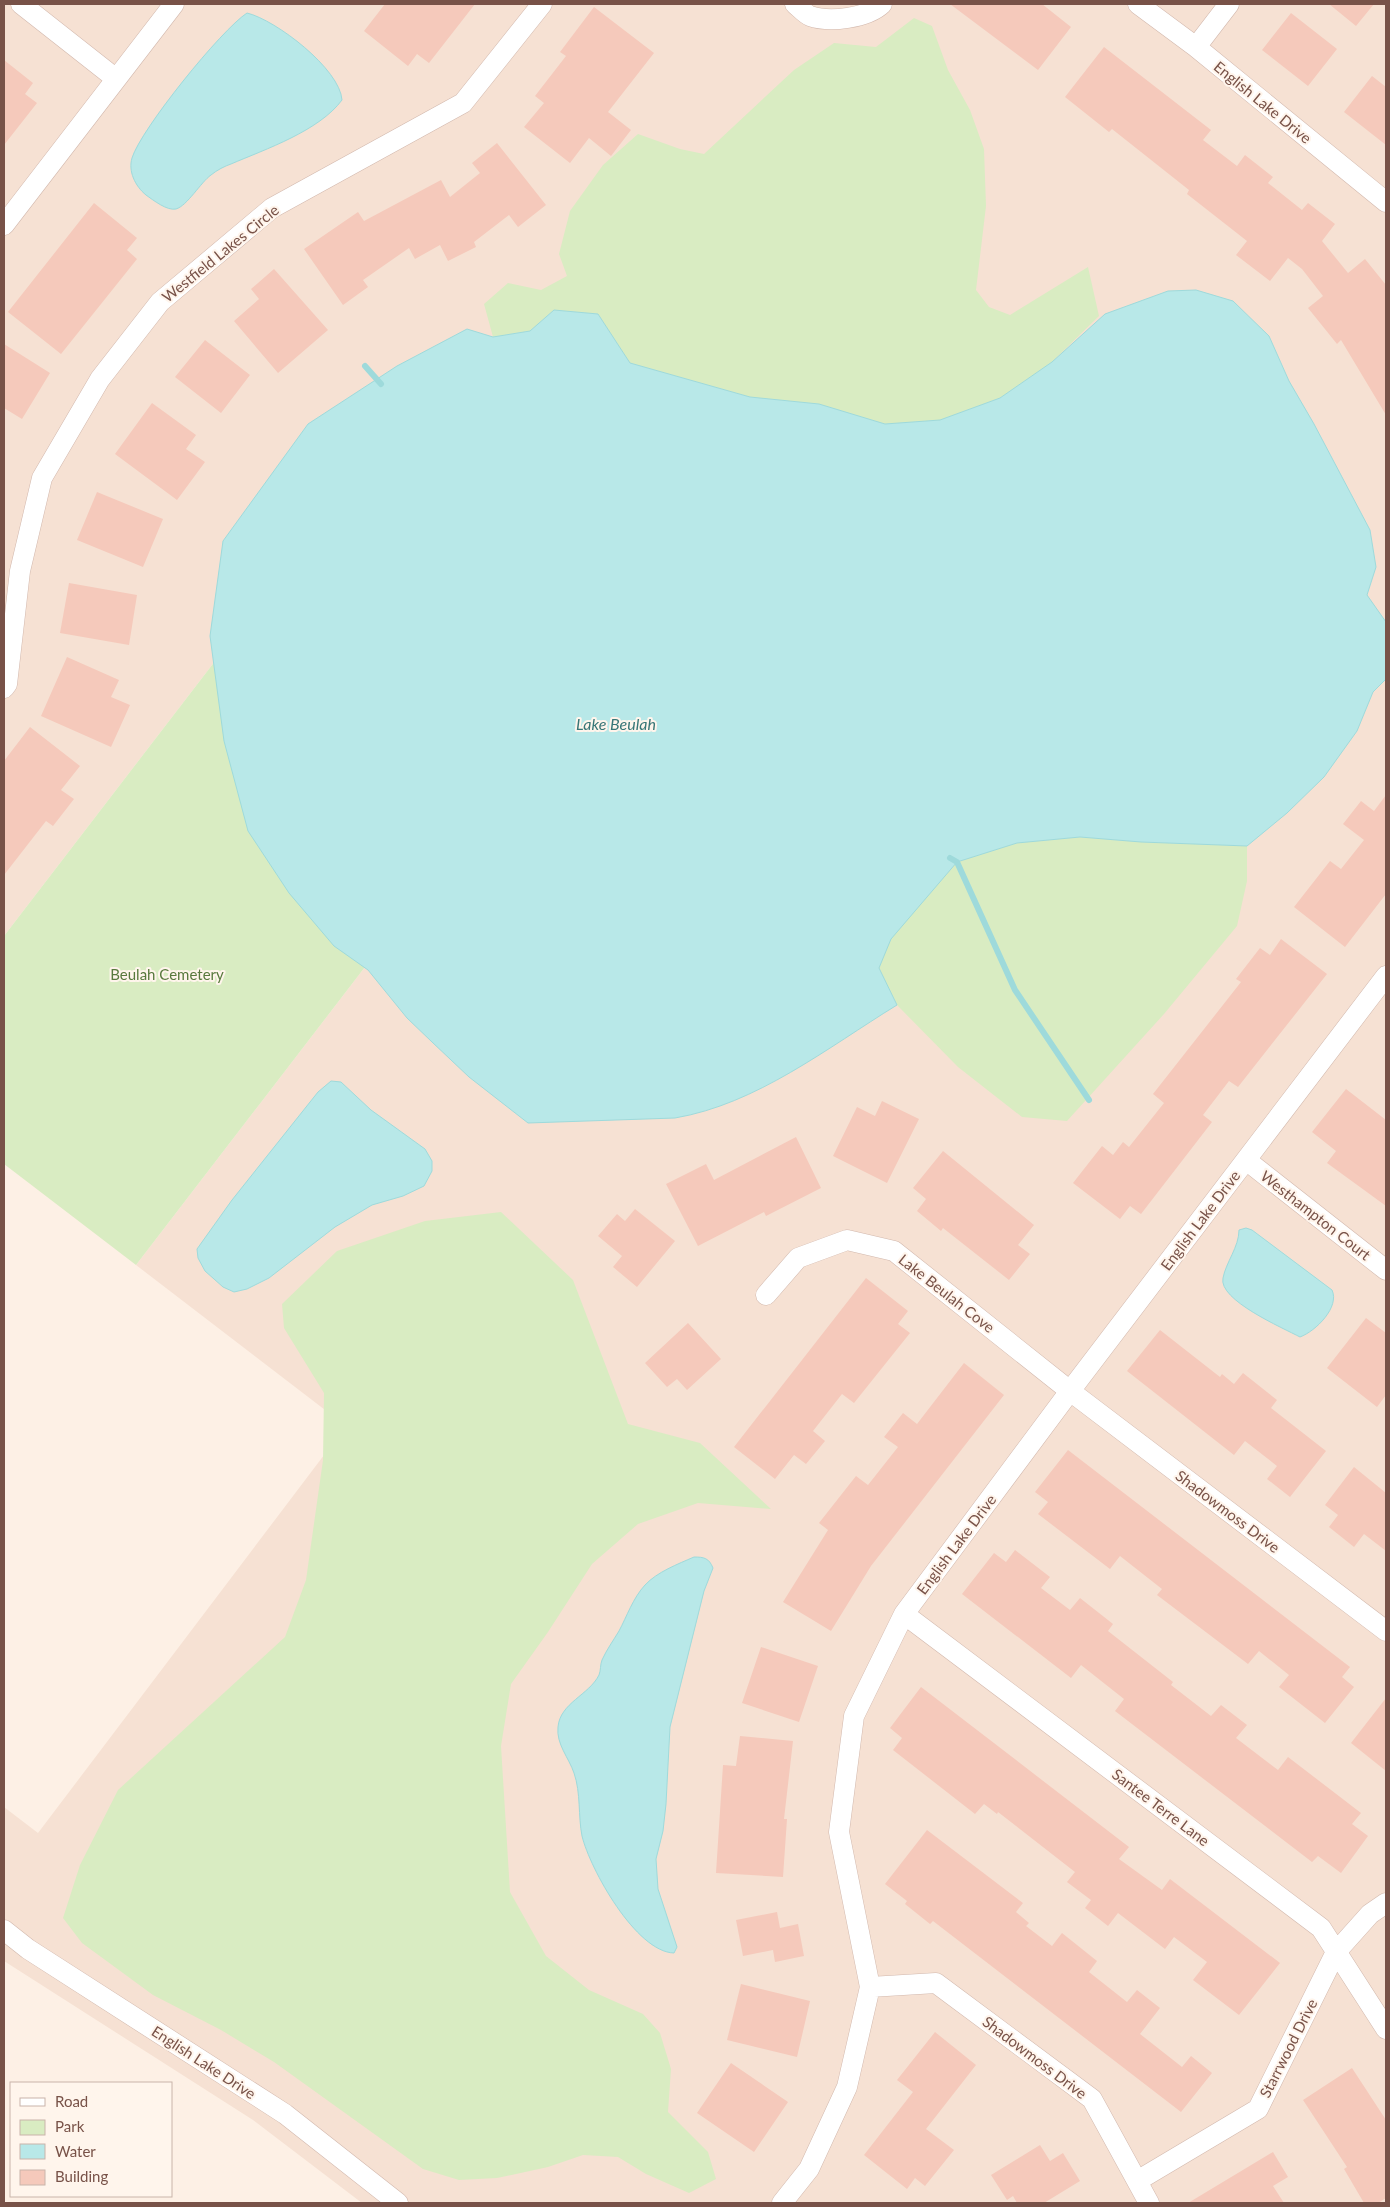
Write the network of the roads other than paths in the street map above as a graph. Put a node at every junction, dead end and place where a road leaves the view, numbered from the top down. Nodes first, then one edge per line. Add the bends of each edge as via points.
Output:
1 (20, 4) edge
2 (174, 4) edge
3 (542, 4) edge
4 (795, 4) edge
5 (882, 4) edge
6 (1138, 4) edge
7 (1229, 4) edge
8 (1196, 46) junction
9 (115, 78) junction
10 (1386, 202) edge
11 (4, 225) edge
12 (4, 688) edge
13 (1386, 976) edge
14 (1246, 1160) junction
15 (1386, 1270) edge
16 (766, 1295) dead end
17 (1070, 1390) junction
18 (904, 1614) junction
19 (1386, 1631) edge
20 (1386, 1903) edge
21 (4, 1930) edge
22 (1336, 1952) junction
23 (870, 1987) junction
24 (1386, 2029) edge
25 (1137, 2181) junction
26 (398, 2203) edge
27 (782, 2203) edge
28 (1149, 2203) edge

1 - 9 street
2 - 9 street
3 - 12 street, Westfield Lakes Circle via 462,103 272,208 154,309 100,379 42,478 20,571
4 - 5 street via 810,16 845,19
6 - 8 street, English Lake Drive
7 - 8 street
8 - 10 street, English Lake Drive
9 - 11 street
13 - 14 street, English Lake Drive
14 - 15 street, Westhampton Court
14 - 17 street, English Lake Drive
16 - 17 street, Lake Beulah Cove via 798,1258 847,1240 894,1251
17 - 18 street, English Lake Drive
17 - 19 street, Shadowmoss Drive
18 - 22 street, Santee Terre Lane via 1320,1928
18 - 23 street, English Lake Drive via 854,1716 839,1832
20 - 22 street, Starrwood Drive via 1370,1914
21 - 26 street, English Lake Drive via 28,1949 285,2114
22 - 24 street, Santee Terre Lane
22 - 25 street, Starrwood Drive via 1258,2108
23 - 25 street, Shadowmoss Drive via 936,1983 1092,2099
23 - 27 street, English Lake Drive via 847,2087 809,2169
25 - 28 street, Shadowmoss Drive

